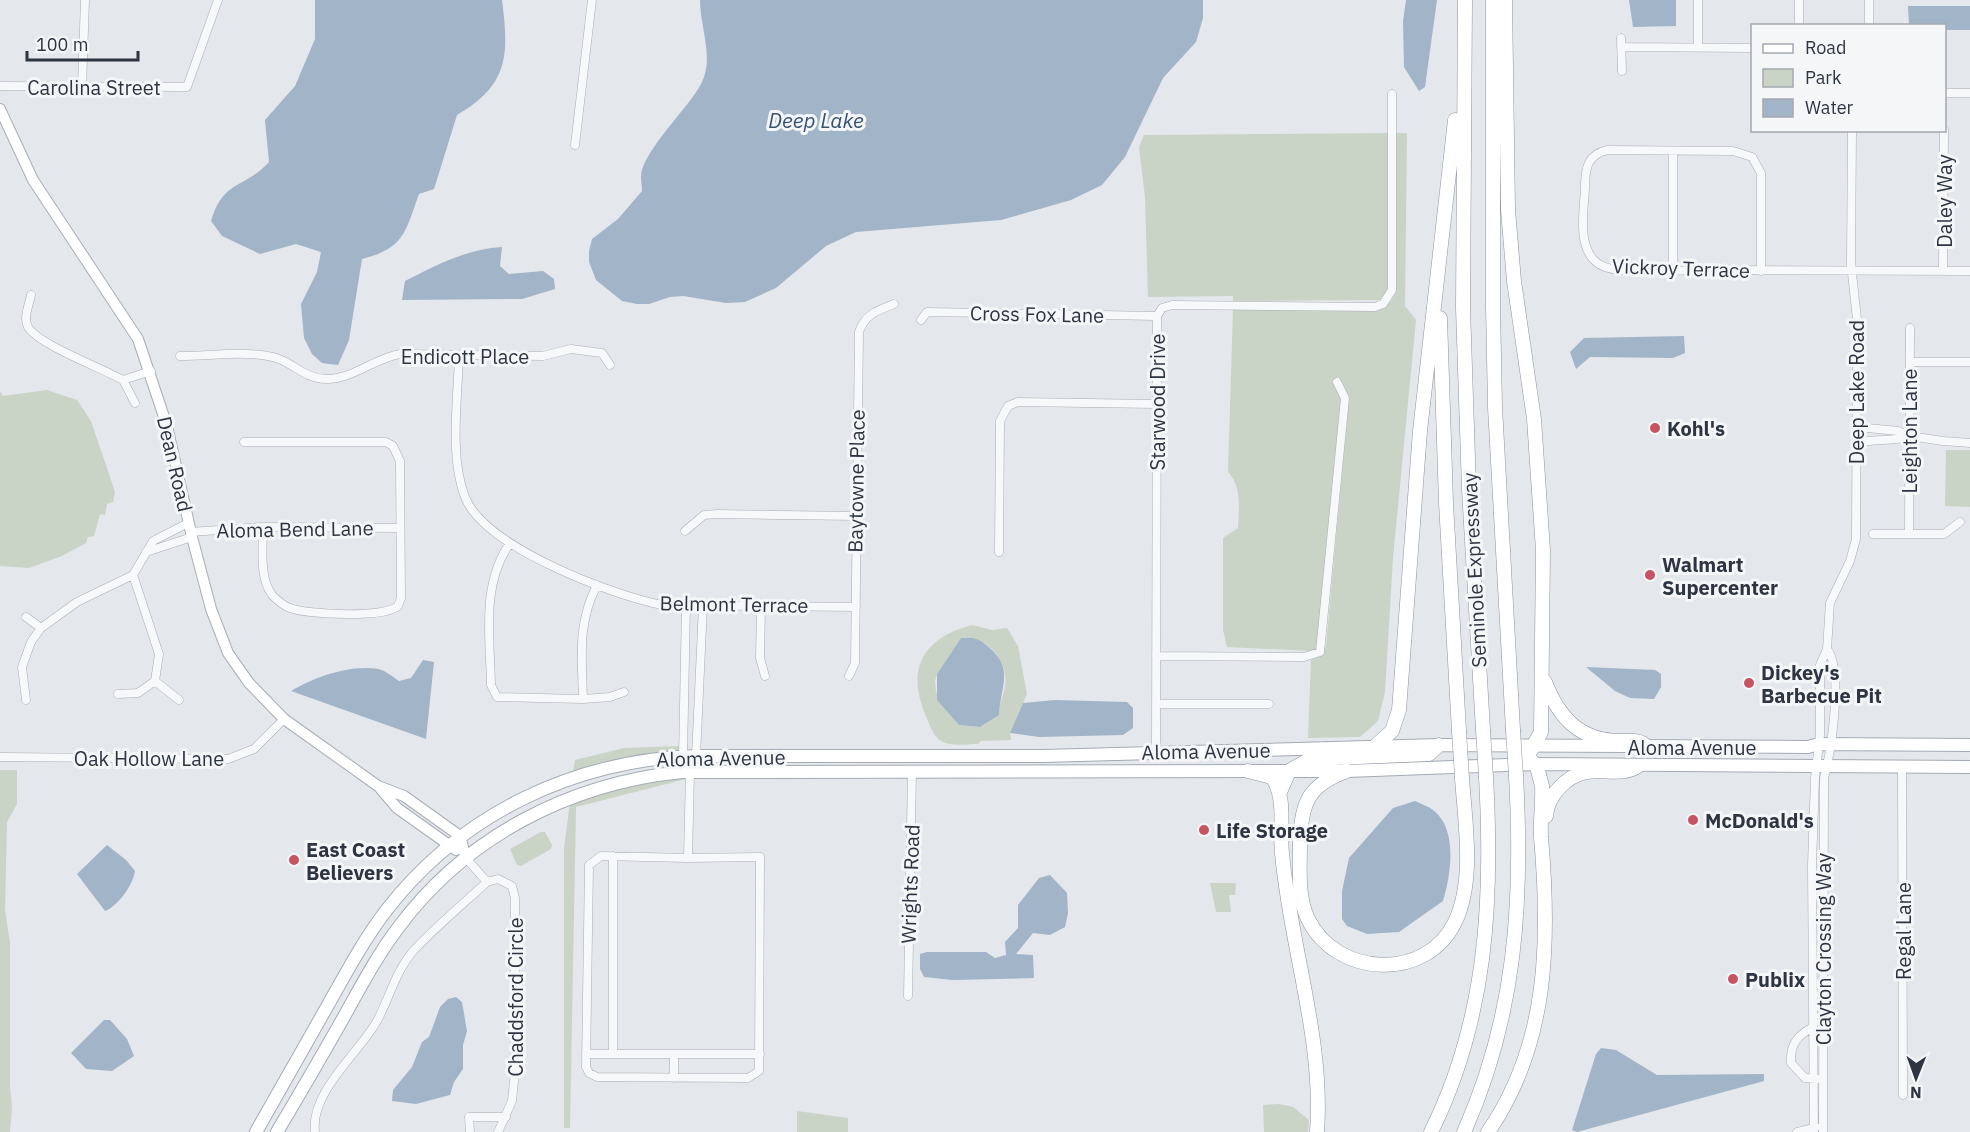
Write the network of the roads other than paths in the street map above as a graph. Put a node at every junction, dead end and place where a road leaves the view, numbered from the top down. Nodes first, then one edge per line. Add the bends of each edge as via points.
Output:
1 (85, 0) edge
2 (218, 0) edge
3 (592, 0) edge
4 (1465, 0) edge
5 (1493, 0) edge
6 (1506, 0) edge
7 (1698, 0) edge
8 (1799, 0) edge
9 (1869, 0) edge
10 (1799, 24) edge
11 (1869, 24) edge
12 (1698, 47) junction
13 (1751, 48) edge
14 (1464, 59) junction
15 (1622, 70) dead end
16 (0, 86) edge
17 (82, 87) junction
18 (1946, 93) edge
19 (1970, 93) edge
20 (1392, 94) dead end
21 (0, 109) edge
22 (1852, 132) edge
23 (1944, 132) edge
24 (575, 145) dead end
25 (1673, 151) junction
26 (1672, 270) junction
27 (1761, 271) junction
28 (1852, 271) junction
29 (1943, 271) junction
30 (1970, 271) edge
31 (1439, 273) junction
32 (31, 295) dead end
33 (894, 304) dead end
34 (1157, 316) junction
35 (921, 320) dead end
36 (1910, 328) dead end
37 (459, 355) junction
38 (180, 356) dead end
39 (1910, 362) junction
40 (1970, 362) edge
41 (610, 365) dead end
42 (151, 371) junction
43 (123, 380) junction
44 (1337, 382) dead end
45 (135, 403) dead end
46 (1156, 404) junction
47 (1857, 427) junction
48 (1909, 436) junction
49 (244, 442) dead end
50 (1970, 442) edge
51 (1856, 444) junction
52 (856, 516) junction
53 (1960, 522) dead end
54 (263, 527) junction
55 (400, 528) junction
56 (190, 531) junction
57 (685, 531) dead end
58 (1874, 534) dead end
59 (1909, 534) junction
60 (510, 543) junction
61 (146, 552) junction
62 (999, 552) dead end
63 (133, 574) junction
64 (597, 585) junction
65 (686, 606) junction
66 (703, 606) junction
67 (761, 606) junction
68 (856, 607) junction
69 (26, 617) dead end
70 (41, 628) junction
71 (1827, 649) junction
72 (1156, 656) junction
73 (1542, 675) junction
74 (765, 676) dead end
75 (849, 676) dead end
76 (155, 681) junction
77 (624, 692) dead end
78 (118, 694) dead end
79 (583, 699) junction
80 (26, 700) dead end
81 (179, 700) dead end
82 (1156, 704) junction
83 (1269, 704) dead end
84 (284, 719) junction
85 (1825, 744) junction
86 (1439, 745) junction
87 (1970, 745) edge
88 (1647, 747) junction
89 (1373, 748) junction
90 (1156, 752) junction
91 (1528, 753) junction
92 (683, 756) junction
93 (696, 756) junction
94 (727, 756) junction
95 (937, 756) junction
96 (0, 757) edge
97 (1638, 766) junction
98 (1821, 767) junction
99 (1902, 767) junction
100 (1970, 767) edge
101 (1514, 770) junction
102 (1248, 771) junction
103 (1289, 771) junction
104 (1347, 771) junction
105 (690, 772) junction
106 (912, 772) junction
107 (1037, 772) junction
108 (662, 774) junction
109 (378, 786) junction
110 (1280, 792) junction
111 (460, 836) junction
112 (449, 845) junction
113 (1543, 845) junction
114 (613, 856) junction
115 (466, 858) junction
116 (688, 858) junction
117 (487, 882) junction
118 (908, 996) dead end
119 (1814, 1027) junction
120 (308, 1039) junction
121 (586, 1053) junction
122 (613, 1053) junction
123 (674, 1054) junction
124 (760, 1054) junction
125 (675, 1078) junction
126 (308, 1079) junction
127 (1814, 1079) junction
128 (1823, 1079) junction
129 (1903, 1095) dead end
130 (506, 1117) junction
131 (1823, 1128) edge
132 (315, 1129) edge
133 (1814, 1130) edge
134 (256, 1132) edge
135 (277, 1132) edge
136 (306, 1132) edge
137 (470, 1132) edge
138 (499, 1132) edge
139 (1317, 1132) edge
140 (1431, 1132) edge
141 (1464, 1132) edge
142 (1488, 1132) edge
143 (1797, 1132) edge

1 - 17 street
2 - 17 street, Carolina Street via 187,87
3 - 24 street
4 - 14 highway, Seminole Expressway
5 - 101 highway, Seminole Expressway, bridge via 1495,407
6 - 73 highway via 1508,210 1540,487
7 - 12 street
8 - 10 street
9 - 11 street
12 - 13 street
12 - 15 street via 1621,43
14 - 31 highway
14 - 140 highway, Seminole Expressway, bridge via 1466,411 1490,894 1479,982 1459,1061
16 - 17 street, Carolina Street
18 - 19 street
20 - 34 street, Starwood Drive via 1392,290 1383,304 1172,304 1162,308
21 - 42 main road, Dean Road via 33,180 102,280 138,339
22 - 28 street, Deep Lake Road
23 - 29 street, Daley Way
25 - 26 street
25 - 26 street, Vickroy Terrace via 1608,150 1597,154 1585,171 1584,195 1585,241 1595,261 1619,270
25 - 27 street, Vickroy Terrace via 1733,151 1756,161 1761,179
26 - 27 street, Vickroy Terrace
27 - 28 street, Vickroy Terrace
28 - 29 street, Vickroy Terrace
28 - 47 street, Deep Lake Road via 1857,308
29 - 30 street, Vickroy Terrace
31 - 89 highway via 1420,431 1399,710 1392,731
31 - 104 highway, bridge via 1465,873 1455,920 1440,942 1420,957 1402,963 1370,965 1347,958 1326,944 1308,921 1301,896 1300,839 1306,801 1319,785
32 - 43 street via 27,326 40,339
33 - 52 street, Baytowne Place via 873,312 859,332
34 - 35 street, Cross Fox Lane via 927,312
34 - 46 street, Starwood Drive
36 - 39 street, Leighton Lane
37 - 38 street, Endicott Place via 383,357 349,374 328,379 304,375 284,360 267,355
37 - 41 street, Endicott Place via 543,356 571,349 602,353
37 - 60 street, Belmont Terrace via 460,482 474,511
39 - 40 street
39 - 48 street, Leighton Lane
42 - 43 street
42 - 56 main road, Dean Road
43 - 45 street
44 - 72 street via 1346,398 1320,651 1304,657
46 - 62 street via 1018,402 1008,406 1000,421
46 - 72 street, Starwood Drive
47 - 48 street via 1898,431
47 - 51 street, Deep Lake Road
48 - 50 street
48 - 51 street
48 - 59 street, Leighton Lane
49 - 55 street via 386,442 393,446 399,461
51 - 71 street, Deep Lake Road via 1856,539 1830,603
52 - 57 street via 704,515
52 - 68 street, Baytowne Place
53 - 59 street via 1944,534
54 - 55 street, Aloma Bend Lane
54 - 55 street via 266,579 279,602 303,612 384,613 393,611 401,598
54 - 56 street, Aloma Bend Lane
56 - 61 street, Aloma Bend Lane
56 - 61 street, Aloma Bend Lane via 153,541
56 - 84 main road, Dean Road via 211,609 228,653 249,683
58 - 59 street
60 - 64 street, Belmont Terrace
60 - 79 street via 499,559 491,584 493,693 497,697
61 - 63 street, Aloma Bend Lane
63 - 70 street via 77,602
63 - 76 street via 159,654
64 - 65 street, Belmont Terrace via 630,598
64 - 79 street via 584,612 582,627
65 - 66 street, Belmont Terrace
65 - 92 street
66 - 67 street, Belmont Terrace
66 - 93 street
67 - 68 street, Belmont Terrace
67 - 74 street via 760,658
68 - 75 street, Baytowne Place via 855,663
69 - 70 street
70 - 80 street via 22,667
71 - 85 street, Deep Lake Road via 1820,665
71 - 85 street, Deep Lake Road via 1834,665
72 - 82 street, Starwood Drive
73 - 88 highway via 1557,710 1579,732 1600,740 1642,742
73 - 91 highway via 1542,723
76 - 78 street via 138,693
76 - 81 street
77 - 79 street
82 - 83 street
82 - 90 street, Starwood Drive
84 - 96 street, Oak Hollow Lane via 254,749 228,759
84 - 109 main road, Dean Road
85 - 87 main road, Aloma Avenue
85 - 88 main road, Aloma Avenue
85 - 98 street, Deep Lake Road
85 - 98 street, Deep Lake Road
86 - 89 main road, Aloma Avenue
86 - 91 main road, Aloma Avenue
86 - 103 highway via 1429,754 1317,758
88 - 91 main road, Aloma Avenue
89 - 90 main road, Aloma Avenue
90 - 95 main road, Aloma Avenue
90 - 107 main road via 1142,762 1051,766
91 - 97 main road, Aloma Avenue
91 - 101 highway
91 - 113 highway via 1542,786
92 - 93 main road, Aloma Avenue
92 - 111 main road, Aloma Avenue via 629,762 569,778 512,803
93 - 94 main road, Aloma Avenue
93 - 108 main road
94 - 95 main road, Aloma Avenue
94 - 105 main road
95 - 106 main road
97 - 98 main road, Aloma Avenue
97 - 113 highway via 1630,770 1591,770 1567,780 1548,806
98 - 99 main road, Aloma Avenue
98 - 119 street, Clayton Crossing Way via 1812,865
98 - 128 street, Clayton Crossing Way
99 - 100 main road, Aloma Avenue
99 - 129 street, Regal Lane
101 - 104 main road, Aloma Avenue
101 - 141 highway, Seminole Expressway via 1520,863 1516,941 1500,1030
102 - 103 main road, Aloma Avenue
102 - 107 main road, Aloma Avenue
102 - 110 highway via 1272,777
103 - 104 main road, Aloma Avenue
103 - 110 highway
105 - 106 main road, Aloma Avenue
105 - 108 main road, Aloma Avenue
105 - 116 street
106 - 107 main road, Aloma Avenue
106 - 118 street, Wrights Road
108 - 115 main road, Aloma Avenue via 609,784 561,801 512,826
109 - 111 main road, Dean Road via 404,796
109 - 112 main road, Dean Road via 397,808
110 - 139 highway via 1284,883 1316,1076
111 - 112 main road, Aloma Avenue
111 - 115 main road
112 - 115 main road, Dean Road
112 - 120 main road, Aloma Avenue via 409,883 375,926
113 - 142 highway via 1545,952 1539,1007 1518,1079
114 - 116 street
114 - 121 street via 601,856 589,865
114 - 122 street
115 - 117 street
115 - 126 main road, Aloma Avenue via 397,928
116 - 124 street via 760,857
117 - 130 street, Chaddsford Circle via 506,881 515,898 515,1072
117 - 132 street via 405,962 377,1020 321,1101
119 - 127 street, Clayton Crossing Way
119 - 127 street via 1800,1034 1790,1051 1797,1073
120 - 126 main road via 312,1058
120 - 134 main road, Aloma Avenue
121 - 122 street
121 - 125 street via 589,1073 597,1077
122 - 123 street
123 - 124 street
123 - 125 street
124 - 125 street via 759,1071 748,1078
126 - 135 main road, Aloma Avenue
127 - 128 street
127 - 133 street, Clayton Crossing Way
128 - 131 street, Clayton Crossing Way
130 - 137 street via 470,1117
130 - 138 street, Chaddsford Circle
131 - 133 street
132 - 136 street
133 - 143 street

